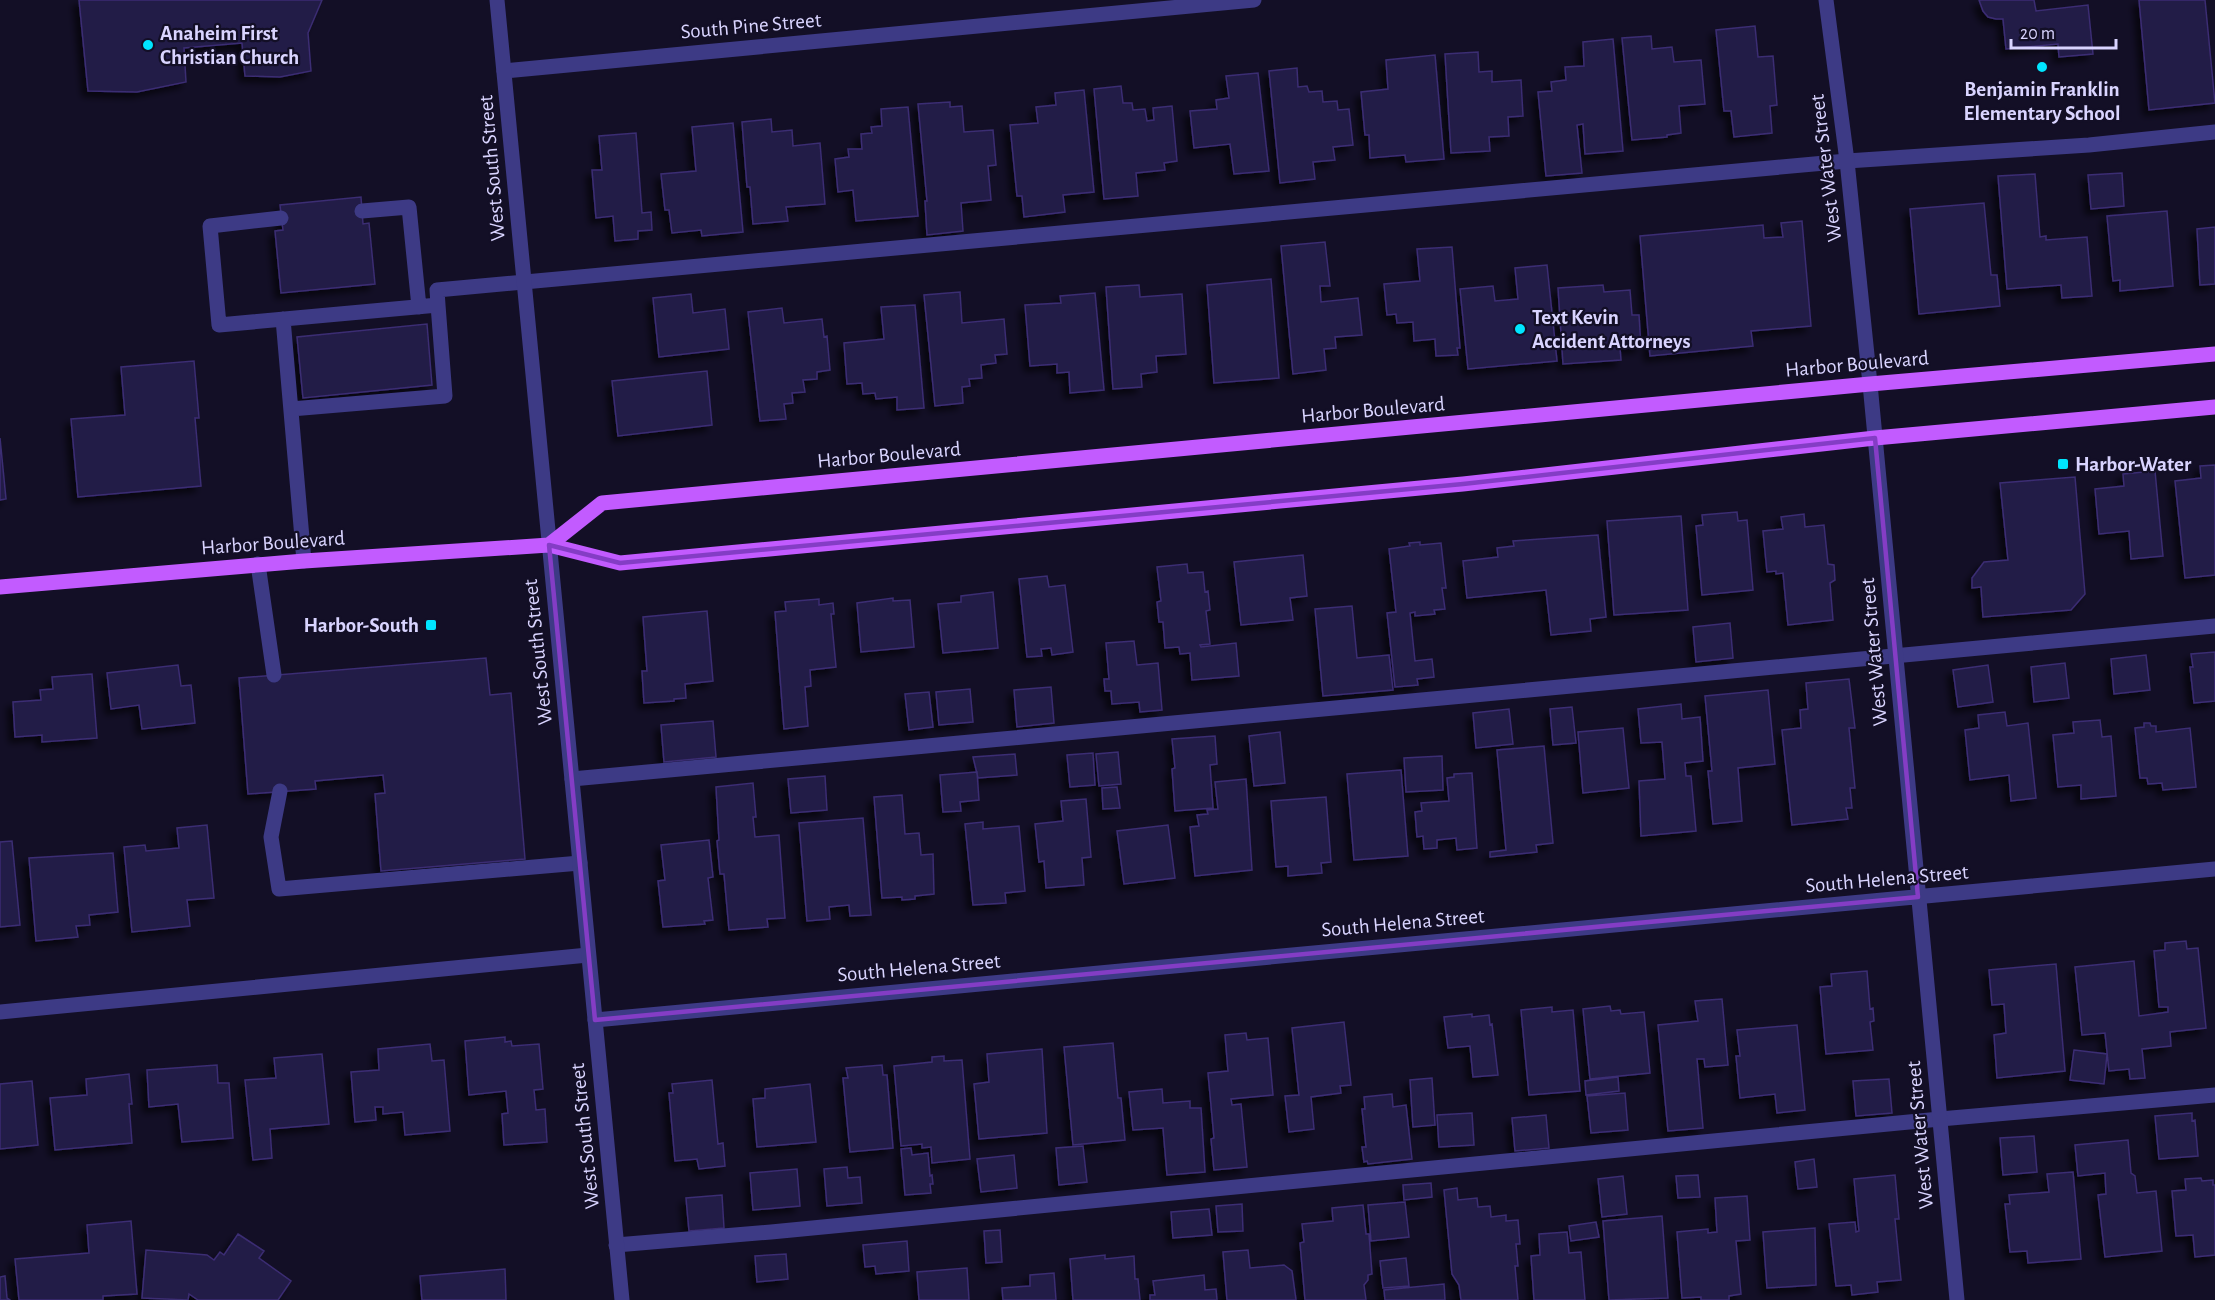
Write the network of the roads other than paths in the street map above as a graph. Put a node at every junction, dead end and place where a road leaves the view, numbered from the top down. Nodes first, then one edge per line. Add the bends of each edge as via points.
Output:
1 (497, 0) edge
2 (1254, 0) edge
3 (1826, 0) edge
4 (504, 71) junction
5 (2215, 132) edge
6 (1847, 160) junction
7 (362, 212) dead end
8 (281, 218) dead end
9 (524, 282) junction
10 (438, 305) junction
11 (419, 307) junction
12 (283, 319) junction
13 (2215, 354) edge
14 (1870, 384) junction
15 (2215, 407) edge
16 (291, 409) junction
17 (1875, 438) junction
18 (549, 545) junction
19 (304, 561) junction
20 (258, 564) junction
21 (0, 587) edge
22 (2215, 626) edge
23 (1895, 655) junction
24 (274, 675) dead end
25 (572, 779) junction
26 (280, 791) dead end
27 (580, 863) junction
28 (2215, 869) edge
29 (1918, 897) junction
30 (588, 955) junction
31 (0, 1012) edge
32 (595, 1020) junction
33 (2215, 1095) edge
34 (1940, 1119) junction
35 (616, 1245) junction
36 (622, 1300) edge
37 (1957, 1300) edge

1 - 4 street, West South Street
2 - 4 street, South Pine Street
3 - 6 street, West Water Street
4 - 9 street, West South Street
5 - 6 street via 2089,145
6 - 9 street
6 - 14 street, West Water Street
7 - 11 street via 409,207
8 - 12 street via 210,226 219,325
9 - 10 street via 437,290
9 - 18 street, West South Street
10 - 11 street
10 - 16 street via 445,396
11 - 12 street
12 - 16 street
13 - 14 main road, Harbor Boulevard
14 - 17 street, West Water Street
14 - 18 main road, Harbor Boulevard via 602,503
15 - 17 main road, Harbor Boulevard
16 - 19 street
17 - 18 main road, Harbor Boulevard via 1451,485 620,563
17 - 23 street, West Water Street
18 - 19 main road, Harbor Boulevard
18 - 25 street, West South Street
19 - 20 main road, Harbor Boulevard
20 - 21 main road, Harbor Boulevard
20 - 24 street
22 - 23 street
23 - 25 street
23 - 29 street, West Water Street
25 - 27 street, West South Street
26 - 27 street via 271,837 279,889
27 - 30 street, West South Street
28 - 29 street, South Helena Street
29 - 32 street, South Helena Street
29 - 34 street, West Water Street
30 - 31 street
30 - 32 street, West South Street
32 - 35 street, West South Street
33 - 34 street
34 - 35 street
34 - 37 street, West Water Street
35 - 36 street, West South Street

